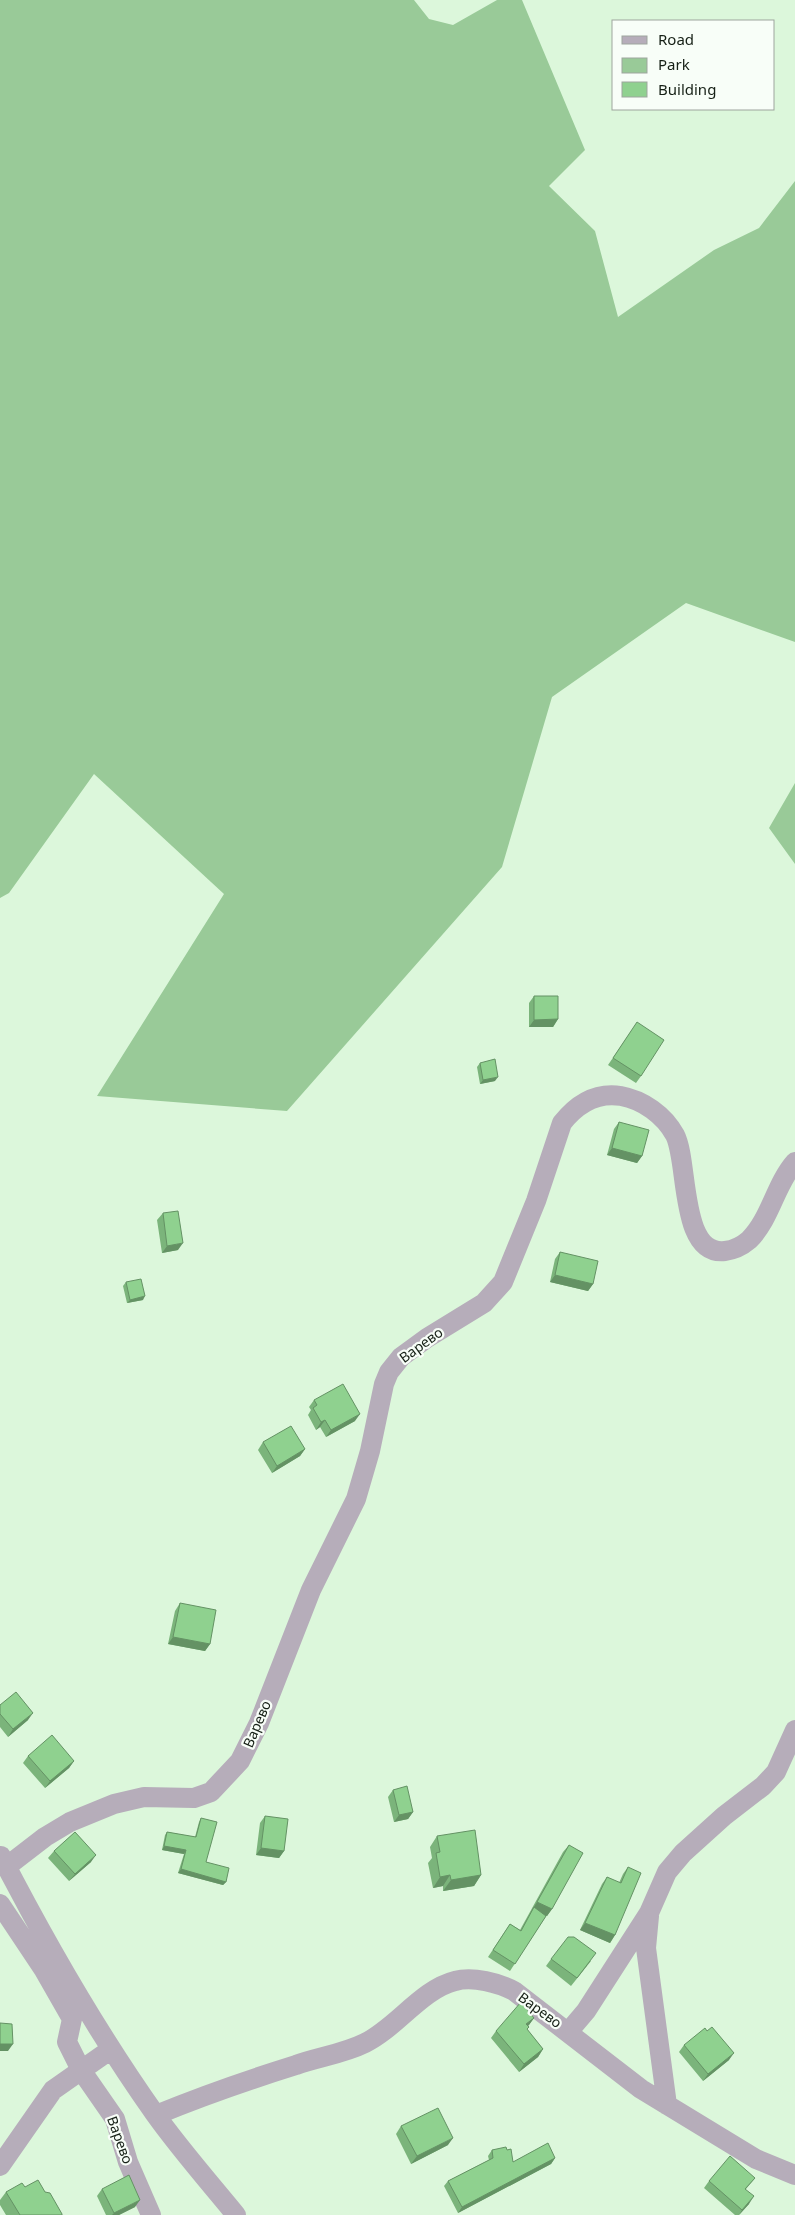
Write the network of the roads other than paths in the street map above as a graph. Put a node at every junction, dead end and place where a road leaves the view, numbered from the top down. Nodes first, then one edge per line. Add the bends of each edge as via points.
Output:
1 (795, 1162) edge
2 (795, 1730) edge
3 (3, 1860) edge
4 (0, 1904) edge
5 (649, 1913) junction
6 (569, 2031) junction
7 (110, 2050) junction
8 (81, 2070) junction
9 (667, 2105) junction
10 (156, 2115) junction
11 (0, 2166) edge
12 (795, 2175) edge
13 (151, 2215) edge
14 (236, 2215) edge

1 - 3 street, Варево via 785,1175 768,1214 747,1242 730,1250 713,1249 694,1233 675,1136 654,1110 643,1103 611,1095 589,1100 569,1113 562,1123 536,1201 503,1282 484,1302 401,1357 389,1372 356,1498 311,1590 259,1723 240,1761 211,1792 194,1798 144,1797 114,1804 70,1822
2 - 5 street, Варево via 776,1772 683,1852 668,1872
3 - 7 street
4 - 8 street, Варево via 72,2019 67,2042
5 - 6 street, Варево via 586,2011
5 - 9 street via 646,1948
6 - 9 street, Варево via 630,2081
6 - 10 street, Варево via 504,1986 457,1980 443,1986 386,2030 354,2048 217,2090
7 - 8 street
7 - 10 street
8 - 11 street via 52,2090
8 - 13 street, Варево via 115,2119 128,2162
9 - 12 street, Варево via 756,2159
10 - 14 street

